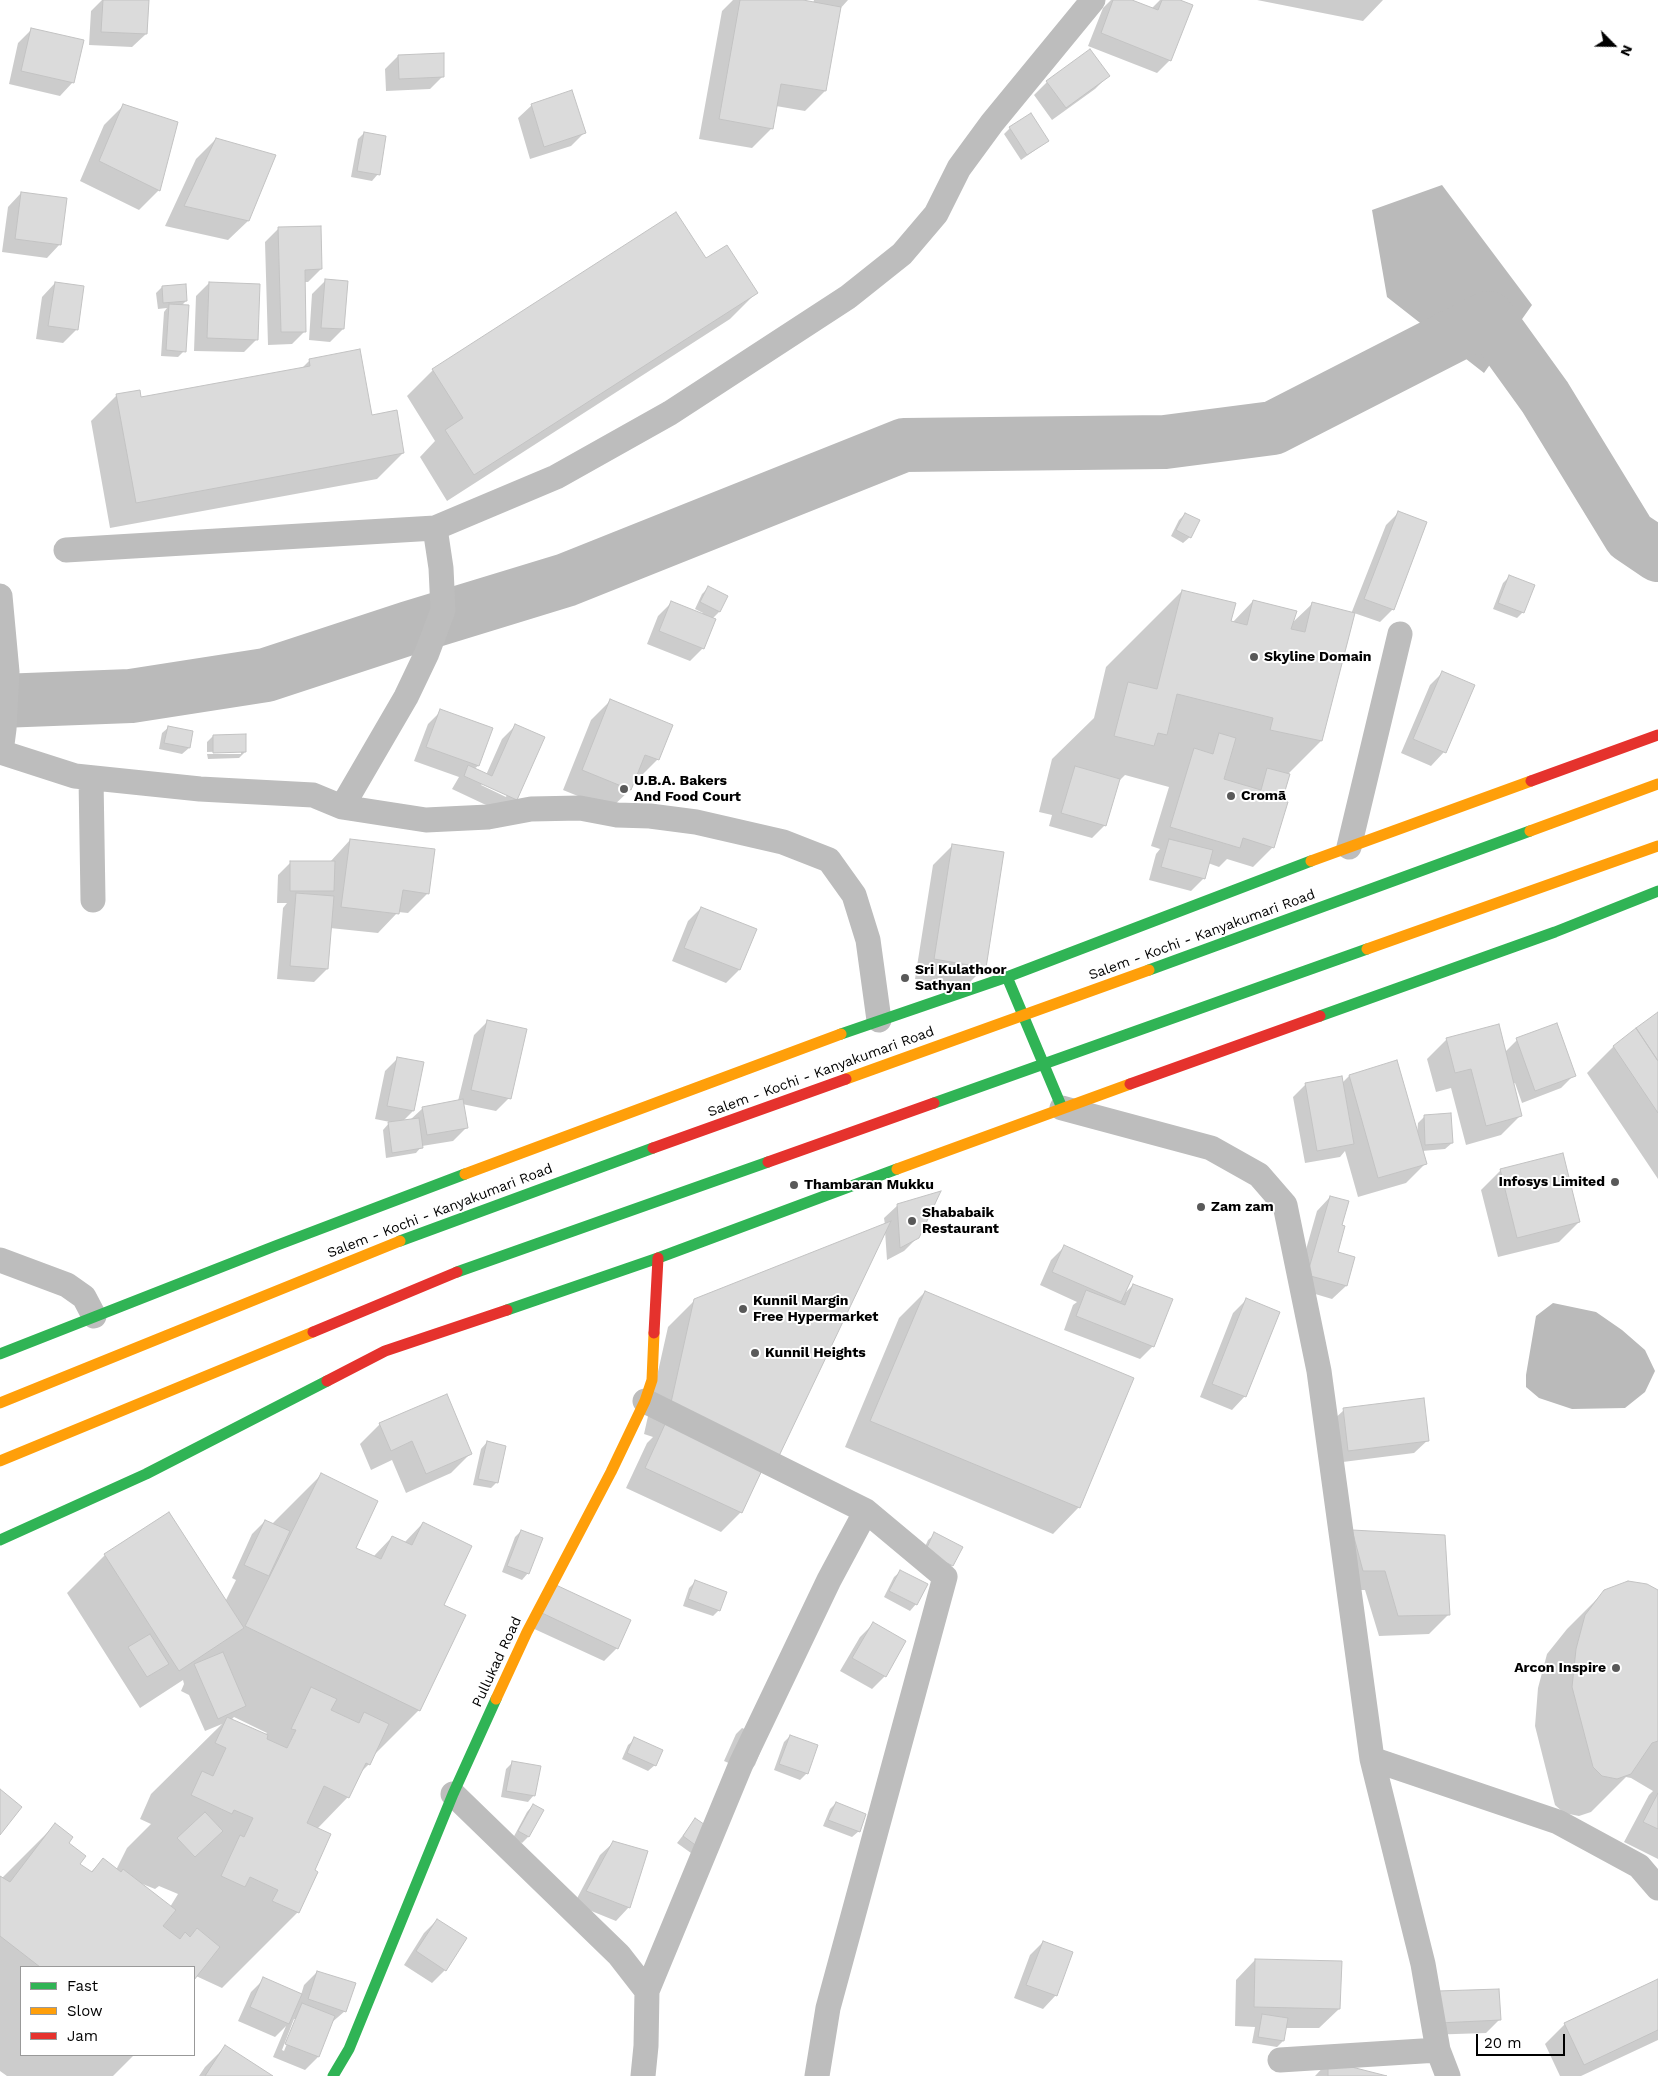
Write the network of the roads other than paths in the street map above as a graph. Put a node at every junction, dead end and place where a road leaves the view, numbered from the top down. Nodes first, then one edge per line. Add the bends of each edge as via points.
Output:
1 (1093, 0) edge
2 (435, 528) junction
3 (66, 550) dead end
4 (0, 596) edge
5 (1400, 634) dead end
6 (1658, 735) edge
7 (2, 744) edge
8 (91, 778) junction
9 (1658, 784) edge
10 (342, 807) junction
11 (1349, 846) junction
12 (1658, 846) edge
13 (1658, 891) edge
14 (93, 900) dead end
15 (1007, 977) junction
16 (1022, 1016) junction
17 (879, 1020) junction
18 (1044, 1066) junction
19 (1062, 1108) junction
20 (658, 1258) junction
21 (0, 1260) edge
22 (94, 1316) junction
23 (0, 1354) edge
24 (645, 1401) junction
25 (0, 1403) edge
26 (0, 1461) edge
27 (866, 1511) junction
28 (0, 1540) edge
29 (1372, 1758) junction
30 (453, 1794) junction
31 (1658, 1888) edge
32 (647, 1991) junction
33 (1438, 2050) junction
34 (1280, 2060) dead end
35 (333, 2076) edge
36 (643, 2076) edge
37 (817, 2076) edge
38 (1448, 2076) edge

1 - 2 street via 964,160 936,214 902,254 848,297 670,413 556,477
2 - 3 street
2 - 10 street via 443,610 406,696
4 - 7 street via 7,672
5 - 11 street
6 - 11 main road
7 - 8 street via 75,776
8 - 10 street via 200,789 314,795
8 - 14 street
9 - 16 main road, Salem - Kochi - Kanyakumari Road
10 - 17 street via 426,820 488,817 532,809 580,808 617,815 696,822 741,831 829,860 854,895 868,940
11 - 15 main road
12 - 18 main road
13 - 19 main road via 1554,932
15 - 16 main road
15 - 17 main road
16 - 18 main road
16 - 25 main road, Salem - Kochi - Kanyakumari Road via 437,1226
17 - 22 main road
18 - 19 main road
18 - 26 main road via 455,1273
19 - 20 main road
19 - 29 street via 1211,1148 1259,1175 1285,1205 1319,1371
20 - 24 main road, Pullukad Road via 652,1380
20 - 28 main road via 385,1351 146,1474
21 - 22 street via 67,1285 84,1297
22 - 23 main road
24 - 27 street
24 - 30 main road, Pullukad Road via 527,1632
27 - 32 street via 829,1580 741,1764
27 - 37 street via 945,1577 828,2008
29 - 31 street via 1558,1822 1639,1866
29 - 33 street via 1423,1964
30 - 32 street via 619,1955
30 - 35 main road, Pullukad Road via 349,2049
32 - 36 street
33 - 34 street
33 - 38 street

